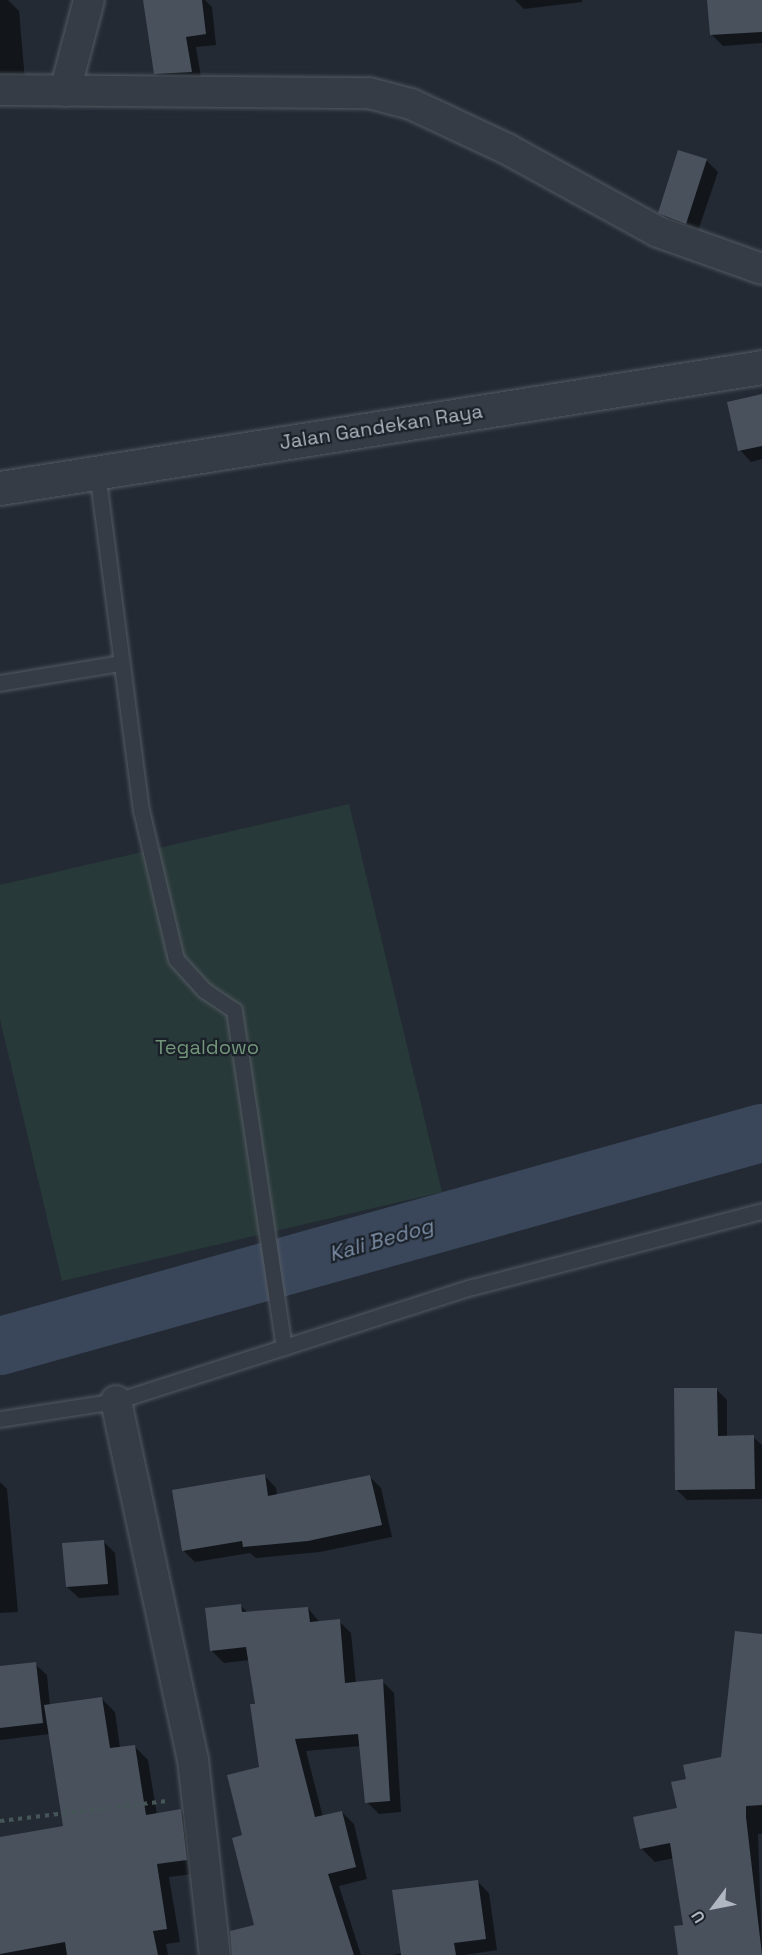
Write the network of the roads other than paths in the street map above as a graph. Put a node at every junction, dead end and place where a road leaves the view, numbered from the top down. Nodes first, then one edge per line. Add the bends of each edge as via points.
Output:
1 (89, 0) edge
2 (0, 90) edge
3 (65, 91) junction
4 (762, 270) edge
5 (762, 367) edge
6 (97, 472) junction
7 (0, 488) edge
8 (121, 663) junction
9 (0, 683) edge
10 (762, 1210) edge
11 (284, 1347) junction
12 (116, 1401) junction
13 (0, 1419) edge
14 (215, 1955) edge

1 - 3 street
2 - 3 street
3 - 4 street via 369,93 411,104 509,150 658,232
5 - 6 street, Jalan Gandekan Raya
6 - 7 street, Jalan Gandekan Raya
6 - 8 lane
8 - 9 lane
8 - 11 lane via 141,810 176,959 204,990 234,1010
10 - 11 lane via 472,1287
11 - 12 lane
12 - 13 lane
12 - 14 street via 193,1760

